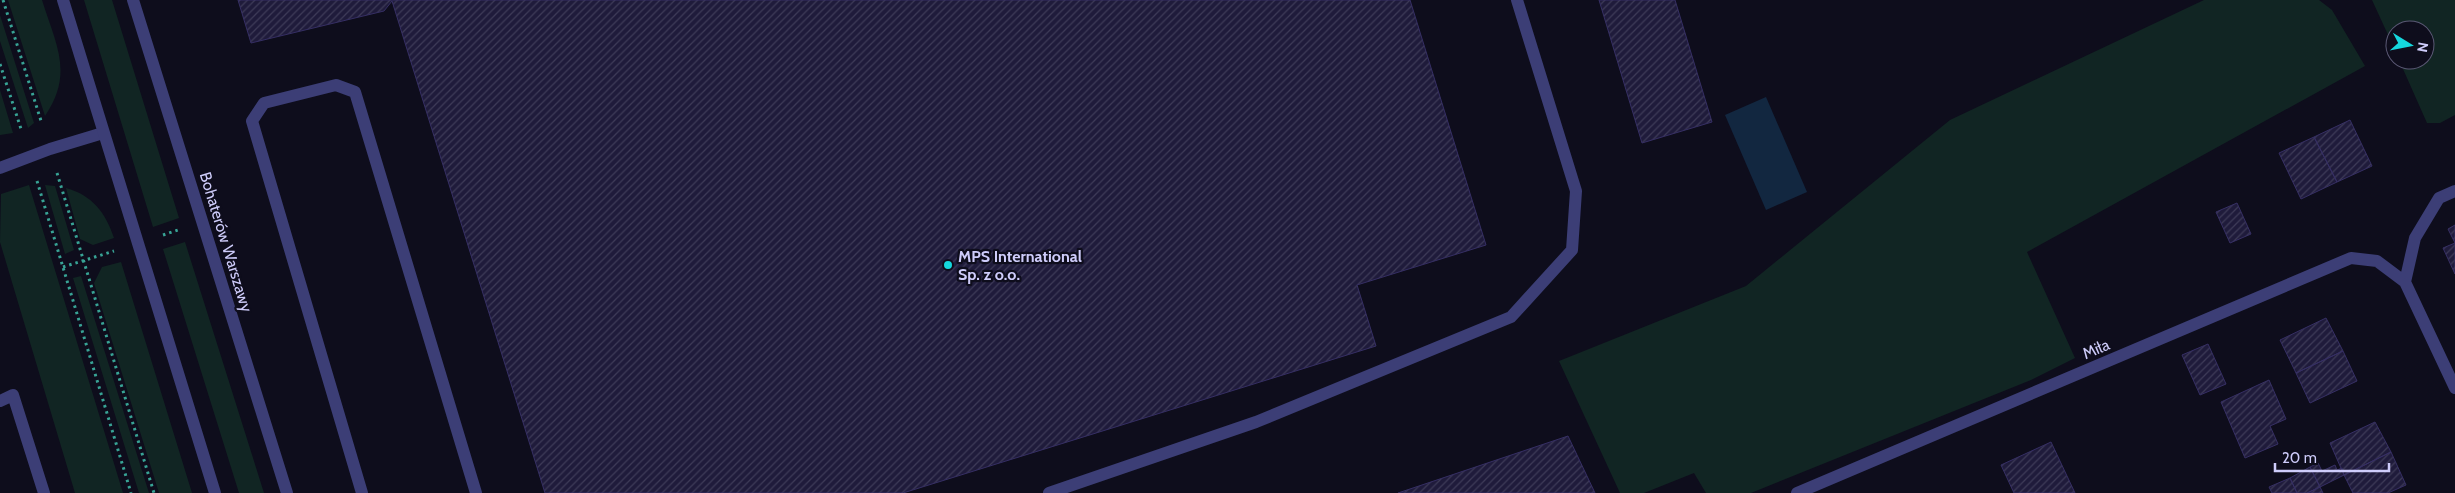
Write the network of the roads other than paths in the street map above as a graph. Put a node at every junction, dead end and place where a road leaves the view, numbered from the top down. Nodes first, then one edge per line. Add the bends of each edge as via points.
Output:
1 (63, 0) edge
2 (133, 0) edge
3 (1517, 0) edge
4 (103, 133) junction
5 (0, 168) edge
6 (2455, 191) edge
7 (2405, 282) junction
8 (2455, 388) edge
9 (0, 401) edge
10 (44, 493) edge
11 (214, 493) edge
12 (287, 493) edge
13 (362, 493) edge
14 (476, 493) edge
15 (1049, 493) edge
16 (1797, 493) edge

1 - 4 street
2 - 12 street, Bohaterów Warszawy
3 - 15 street via 1576,191 1572,250 1511,317 1256,422
4 - 5 street
4 - 11 street
6 - 7 street via 2439,198 2415,238
7 - 8 street
7 - 16 street, Miła via 2377,261 2351,258
9 - 10 street via 14,394
13 - 14 street via 252,121 264,103 336,85 354,92

